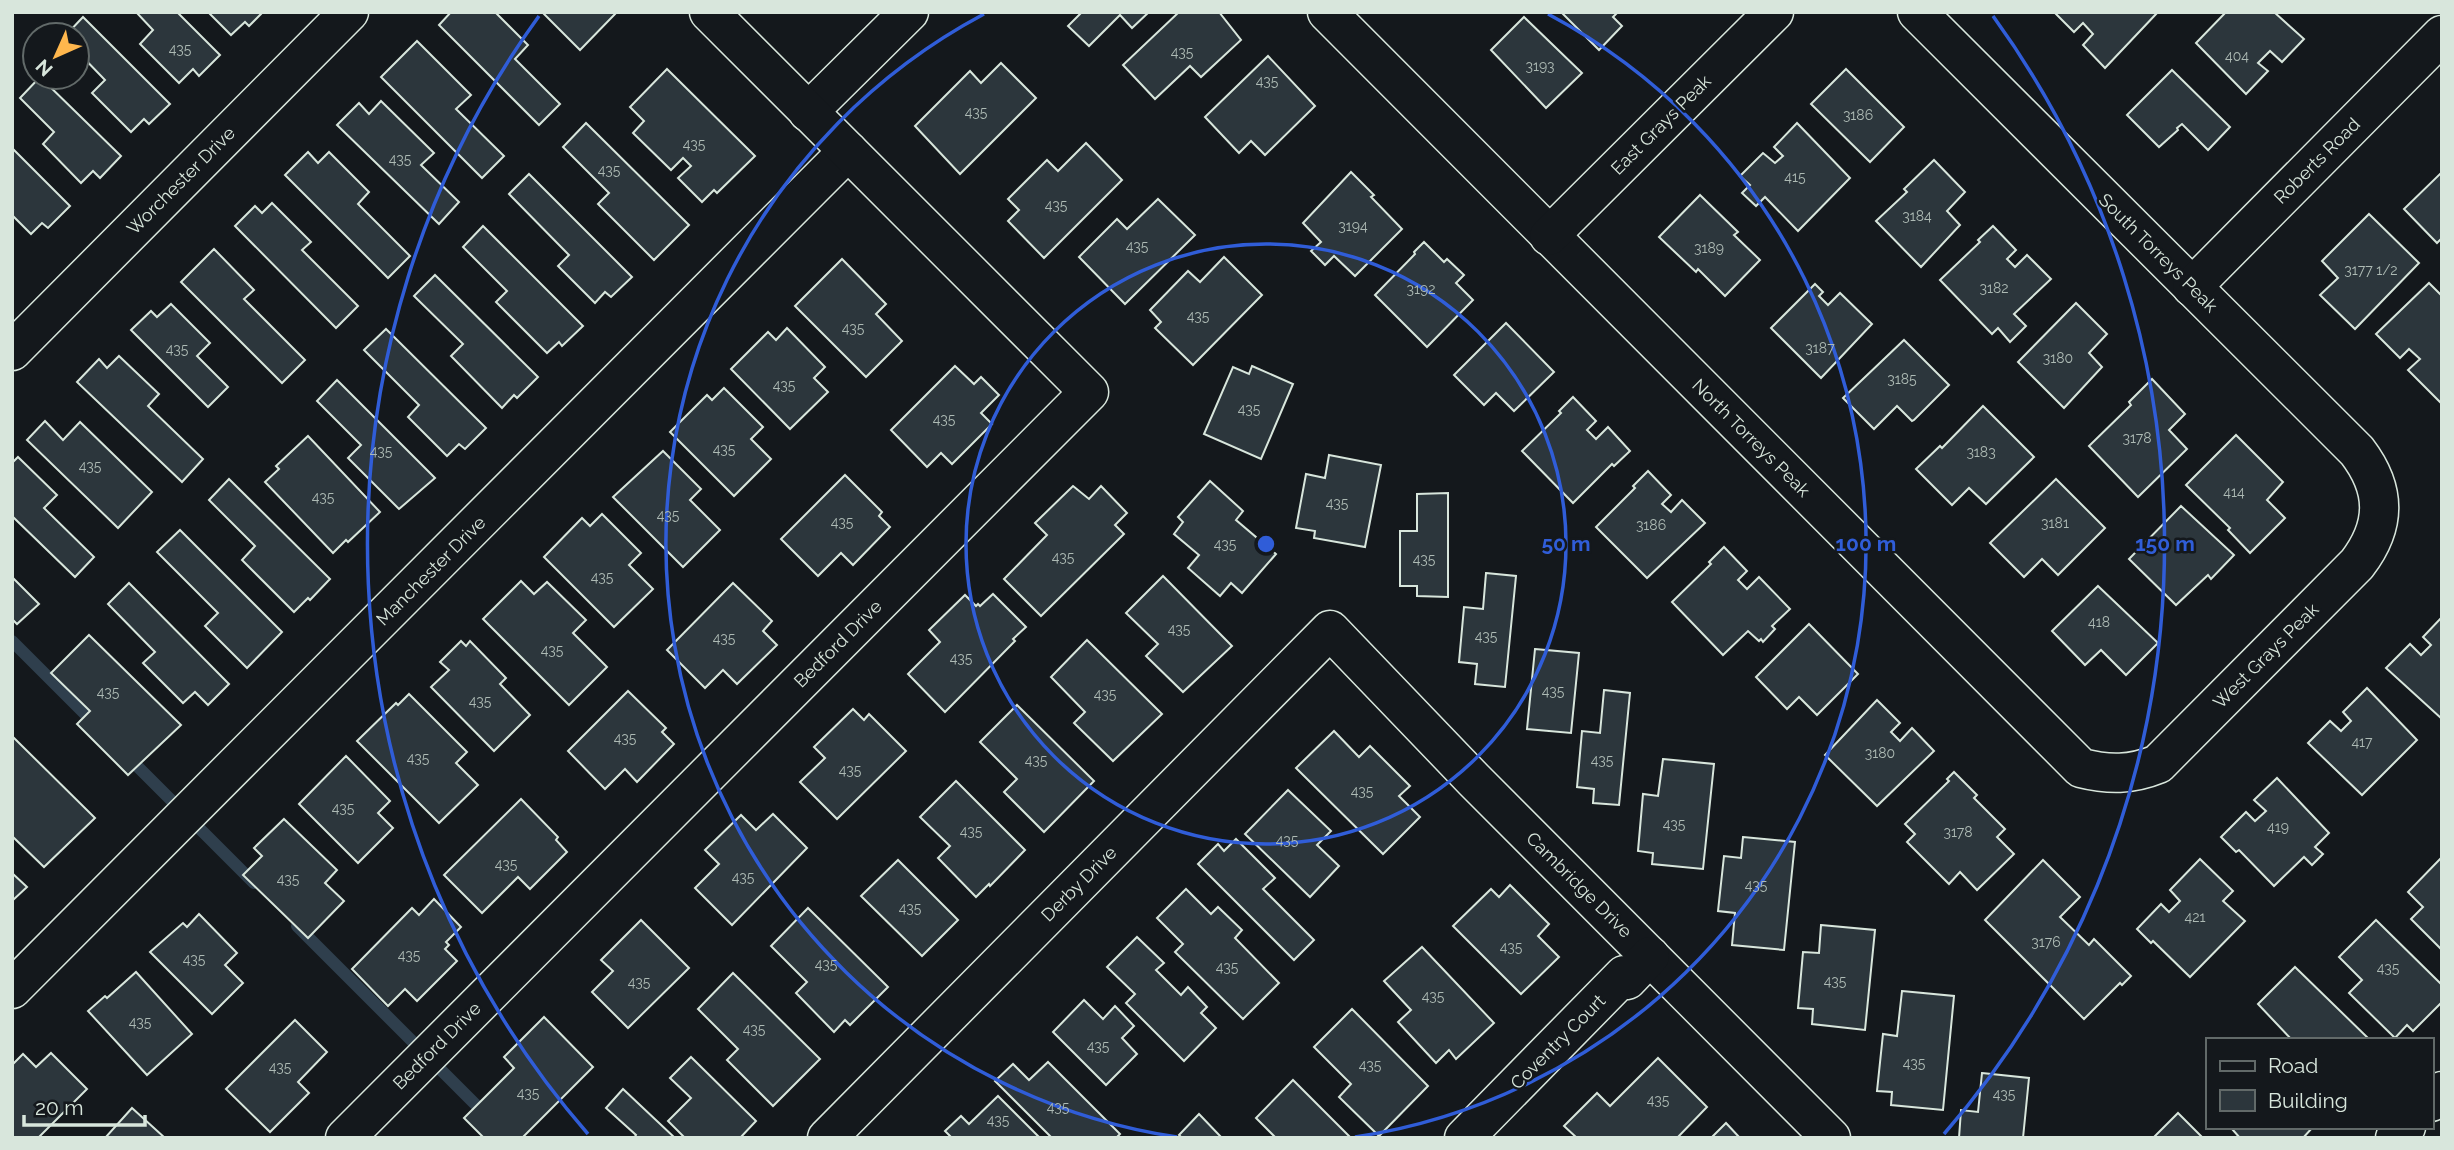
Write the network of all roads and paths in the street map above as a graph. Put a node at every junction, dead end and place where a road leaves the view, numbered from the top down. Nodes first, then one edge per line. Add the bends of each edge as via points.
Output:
1 (349, 12) edge
2 (709, 12) edge
3 (909, 12) edge
4 (1327, 12) edge
5 (1774, 12) edge
6 (1917, 12) edge
7 (2442, 35) edge
8 (808, 112) junction
9 (848, 151) junction
10 (1549, 236) junction
11 (2192, 287) junction
12 (12, 351) edge
13 (2380, 505) joint
14 (1330, 630) joint
15 (2119, 774) joint
16 (1650, 956) junction
17 (12, 989) edge
18 (345, 1138) edge
19 (827, 1138) edge
20 (1464, 1138) edge
21 (1831, 1138) edge

1 - 12 street, Worchester Drive
2 - 8 street
3 - 8 street
4 - 10 street, North Torreys Peak
5 - 10 street, East Grays Peak
6 - 11 street, South Torreys Peak
7 - 11 street, Roberts Road
8 - 9 street
9 - 17 street, Manchester Drive
9 - 18 street, Bedford Drive via 1089,392
10 - 15 street, North Torreys Peak via 2081,768
11 - 13 street, South Torreys Peak via 2357,451 2369,466
13 - 15 street, West Grays Peak via 2374,537 2357,564 2158,764
14 - 16 street, Cambridge Drive
14 - 19 street, Derby Drive
16 - 20 street, Coventry Court via 1627,980 1624,975
16 - 21 street, Cambridge Drive

